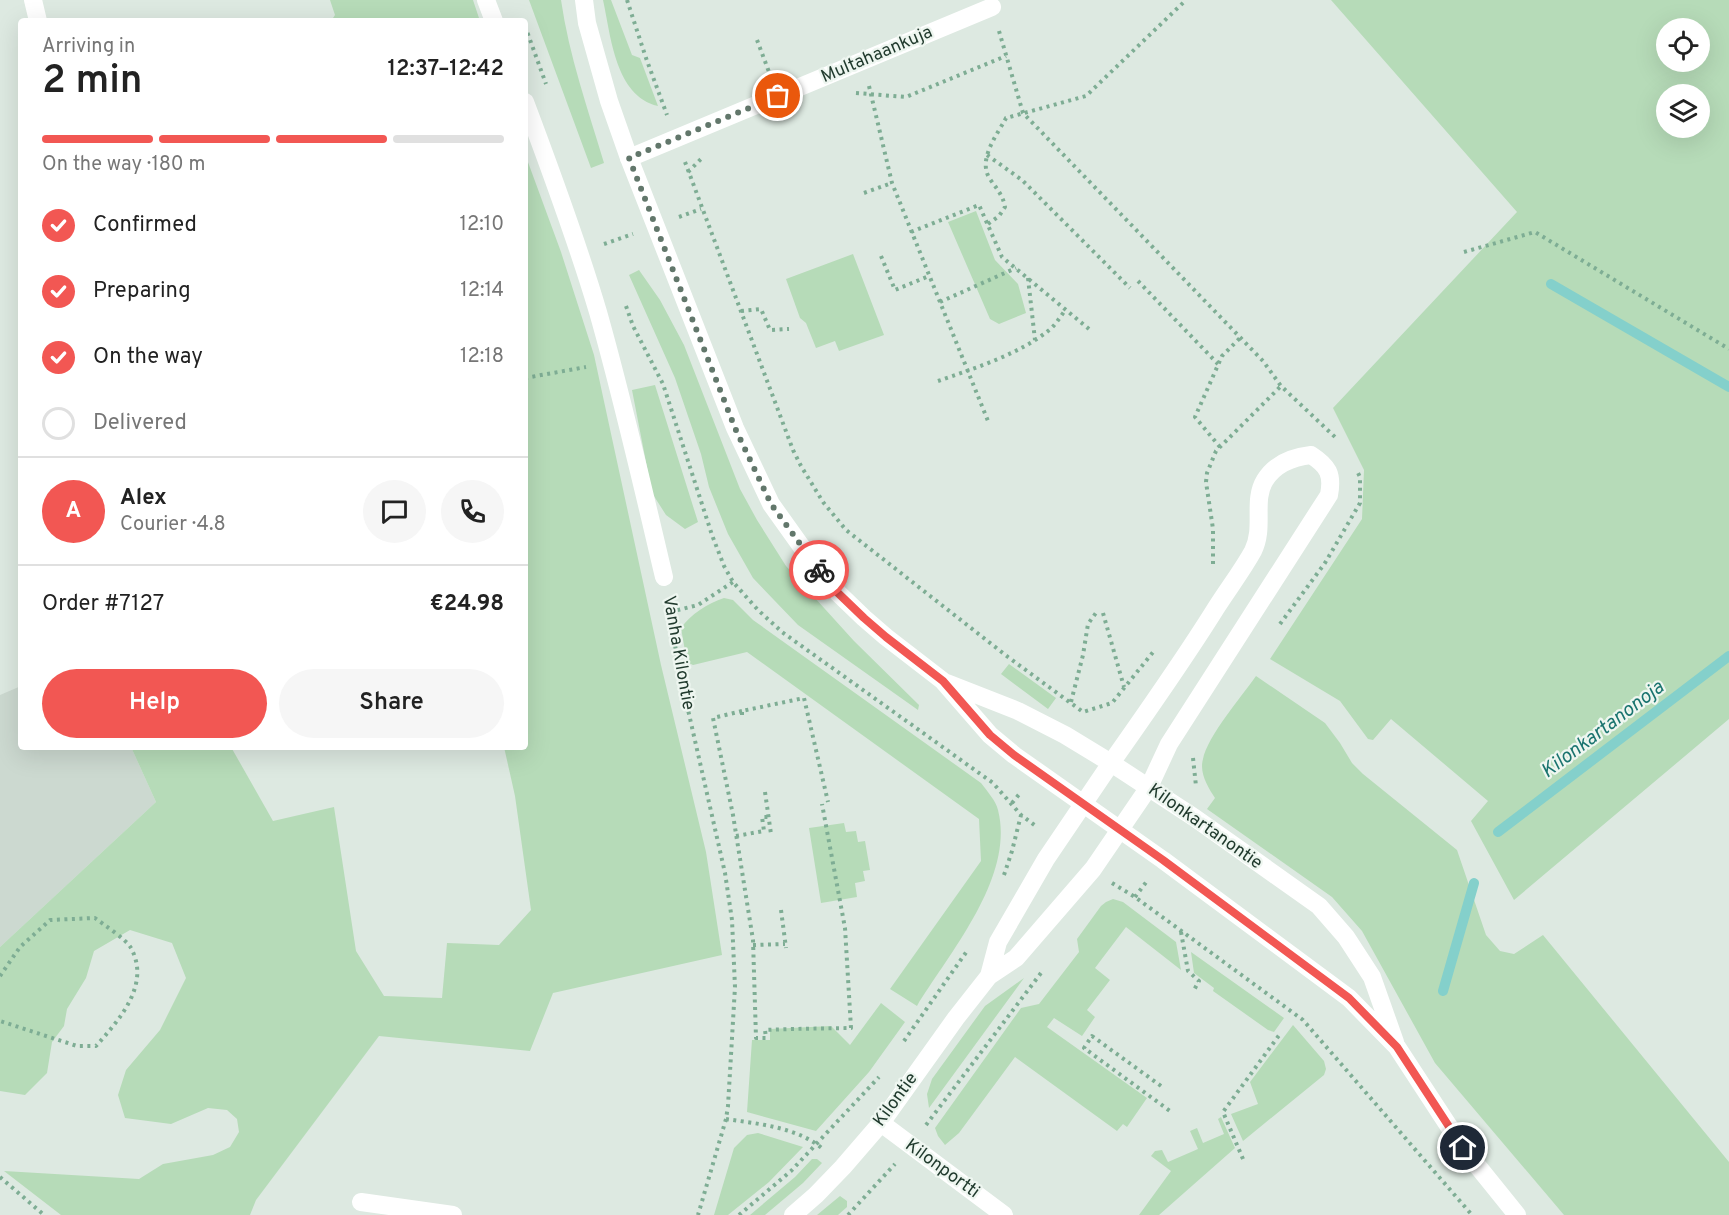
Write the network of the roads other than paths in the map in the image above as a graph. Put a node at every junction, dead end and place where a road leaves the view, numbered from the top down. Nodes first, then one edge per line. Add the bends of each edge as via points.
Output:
1 (33, 0) edge
2 (486, 0) edge
3 (584, 0) edge
4 (992, 8) road end
5 (37, 18) edge
6 (493, 18) edge
7 (528, 110) edge
8 (629, 158) junction
9 (1254, 549) junction
10 (1282, 566) junction
11 (664, 577) road end
12 (1201, 632) junction
13 (1231, 646) junction
14 (943, 681) junction
15 (1111, 763) junction
16 (1149, 787) junction
17 (1083, 804) junction
18 (1120, 829) junction
19 (989, 976) junction
20 (1397, 1047) junction
21 (881, 1123) junction
22 (361, 1202) dead end
23 (453, 1215) edge
24 (793, 1215) edge
25 (1004, 1215) edge
26 (1517, 1215) edge

1 - 5 street
2 - 6 street
3 - 8 street, Kilonkartanontie via 609,101
4 - 8 street, Multahaankuja
7 - 11 street, Vanha Kilontie via 598,312
8 - 14 street, Kilonkartanontie via 735,428 771,504 838,593
9 - 10 street
9 - 10 street, Kilontie via 1260,526 1259,498 1265,480 1294,457 1311,455 1329,473 1329,495
9 - 12 street, Kilontie
10 - 13 street, Kilontie
12 - 13 street
12 - 15 street, Kilontie
13 - 16 street, Kilontie via 1169,744
14 - 15 street, Kilonkartanontie via 1018,711
14 - 17 street, Kilonkartanontie via 990,735
15 - 16 street, Kilonkartanontie
15 - 17 street, Kilontie
16 - 18 street, Kilontie
16 - 20 street, Kilonkartanontie via 1319,906 1372,976
17 - 18 street, Kilonkartanontie
17 - 19 street, Kilontie via 998,942
18 - 19 street, Kilontie via 1093,868 1016,958
18 - 20 street, Kilonkartanontie via 1349,998
19 - 21 street, Kilontie
20 - 26 street, Kilonkartanontie via 1463,1148
21 - 24 street, Kilontie via 816,1196
21 - 25 street, Kilonportti
22 - 23 street

